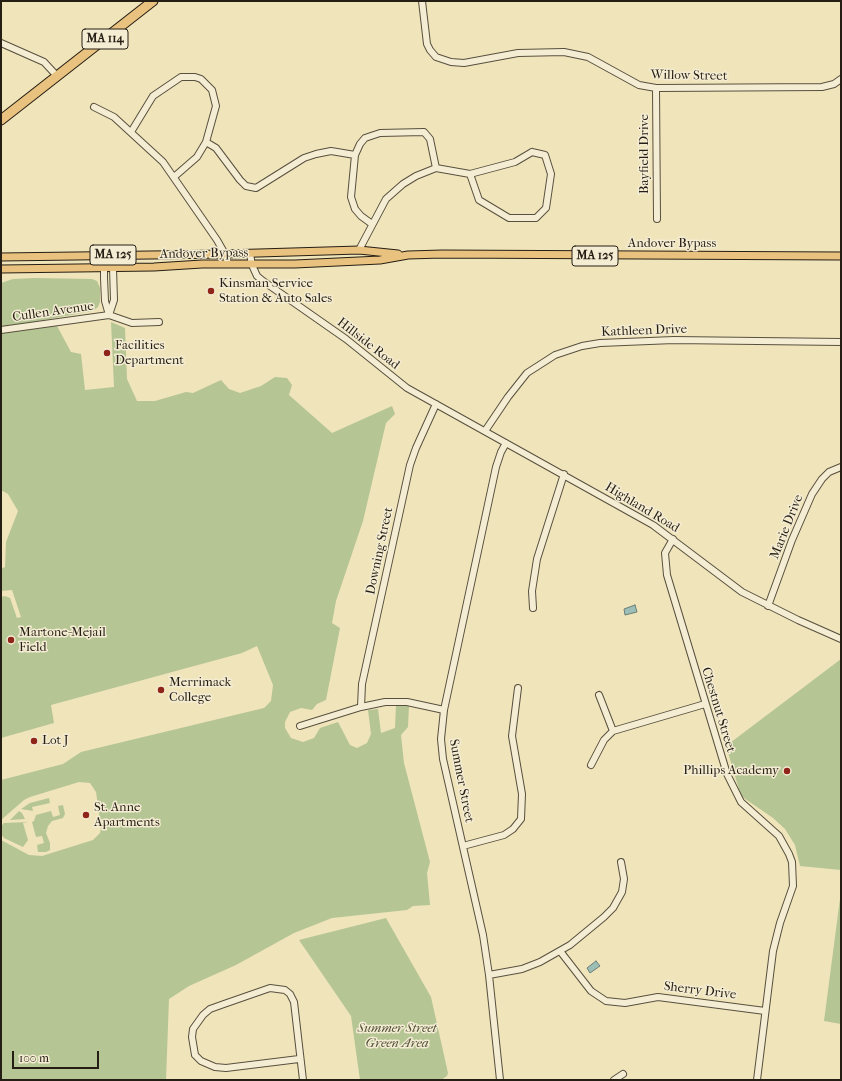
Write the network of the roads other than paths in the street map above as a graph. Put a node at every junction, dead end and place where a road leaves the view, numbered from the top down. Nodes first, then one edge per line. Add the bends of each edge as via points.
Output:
1 (153, 1) edge
2 (422, 1) edge
3 (1, 43) edge
4 (57, 76) junction
5 (841, 79) edge
6 (656, 88) junction
7 (94, 107) dead end
8 (1, 120) edge
9 (131, 132) junction
10 (206, 142) junction
11 (355, 155) junction
12 (436, 168) junction
13 (470, 174) junction
14 (174, 177) junction
15 (657, 219) dead end
16 (372, 224) junction
17 (359, 250) junction
18 (225, 254) junction
19 (250, 254) junction
20 (107, 255) junction
21 (408, 255) junction
22 (841, 256) edge
23 (1, 257) edge
24 (228, 264) junction
25 (252, 265) junction
26 (104, 268) junction
27 (113, 268) junction
28 (1, 269) edge
29 (109, 315) junction
30 (159, 322) dead end
31 (1, 330) edge
32 (841, 342) edge
33 (427, 399) joint
34 (436, 404) junction
35 (485, 431) junction
36 (506, 443) junction
37 (841, 467) edge
38 (564, 474) junction
39 (674, 539) junction
40 (768, 606) junction
41 (533, 608) dead end
42 (841, 639) edge
43 (518, 688) dead end
44 (598, 695) dead end
45 (705, 704) junction
46 (361, 707) junction
47 (444, 710) junction
48 (300, 726) dead end
49 (613, 731) junction
50 (591, 765) dead end
51 (463, 846) junction
52 (621, 862) dead end
53 (560, 951) junction
54 (490, 975) junction
55 (765, 1011) junction
56 (299, 1059) junction
57 (623, 1074) dead end
58 (302, 1080) edge
59 (500, 1080) edge
60 (614, 1080) edge
61 (756, 1080) edge

1 - 4 highway, MA 114
2 - 6 street, Willow Street via 427,44 432,54 443,60 464,62 518,53 564,52 588,57 639,85
3 - 4 street via 44,62
4 - 8 highway, MA 114
5 - 6 street, Willow Street via 824,87
6 - 15 street, Bayfield Drive
7 - 9 street via 114,117
9 - 10 street via 144,114 147,105 161,89 181,77 195,77 207,84 216,97 215,114
9 - 14 street via 163,162
10 - 11 street via 216,148 246,186 256,188 304,158 331,151
10 - 14 street via 197,156
11 - 12 street via 365,138 373,135 424,132 430,140
11 - 16 street via 351,197 358,212
12 - 13 street
12 - 16 street via 416,176 392,193
13 - 13 street via 515,162 532,152 545,155 551,174 546,208 536,218 509,218 479,200
14 - 18 street
16 - 17 street
17 - 19 main road, Andover Bypass / MA 125
17 - 21 main road, Andover Bypass / MA 125
18 - 19 main road, Andover Bypass / MA 125
18 - 20 main road, Andover Bypass / MA 125
18 - 24 street
19 - 25 street, Hillside Road
20 - 23 main road, Andover Bypass / MA 125
20 - 26 street
20 - 27 street
21 - 22 main road, Andover Bypass / MA 125
21 - 25 main road, Andover Bypass / MA 125 via 380,260
24 - 25 main road, Andover Bypass / MA 125
24 - 27 main road, Andover Bypass / MA 125
25 - 33 street, Hillside Road via 257,276 263,281 346,339 407,388
26 - 27 main road, Andover Bypass / MA 125
26 - 28 main road, Andover Bypass / MA 125
26 - 29 street via 105,301
27 - 29 street via 114,300
29 - 30 street via 132,323
29 - 31 street, Cullen Avenue
32 - 35 street, Kathleen Drive via 674,340 582,346 555,356 527,373
33 - 34 street, Highland Road
34 - 35 street, Highland Road
34 - 46 street, Downing Street via 410,465 362,684
35 - 36 street, Highland Road
36 - 38 street, Highland Road
36 - 47 street, Summer Street via 496,467
37 - 40 street, Marie Drive via 829,472 812,494
38 - 39 street, Highland Road
38 - 41 street via 537,559 532,591
39 - 40 street, Highland Road via 732,586
39 - 45 street, Chestnut Street via 665,553 667,575
40 - 42 street, Highland Road
43 - 51 street via 512,736 522,794 521,819 513,830 504,835
44 - 49 street
45 - 49 street
45 - 55 street, Chestnut Street via 733,789 742,802 779,836 792,862 793,886 775,941
46 - 47 street via 397,701
46 - 48 street
47 - 51 street, Summer Street via 441,750
49 - 50 street via 604,740
51 - 54 street, Summer Street
52 - 53 street via 624,871 623,887 613,908 591,929
53 - 54 street via 528,967
53 - 55 street, Sherry Drive via 590,991 606,1001 625,1003 658,997
54 - 59 street, Summer Street
55 - 61 street, Chestnut Street
56 - 56 street via 294,1002 290,994 278,988 270,988 210,1010 197,1021 193,1029 195,1055 201,1061 216,1067
56 - 58 street
57 - 60 street

